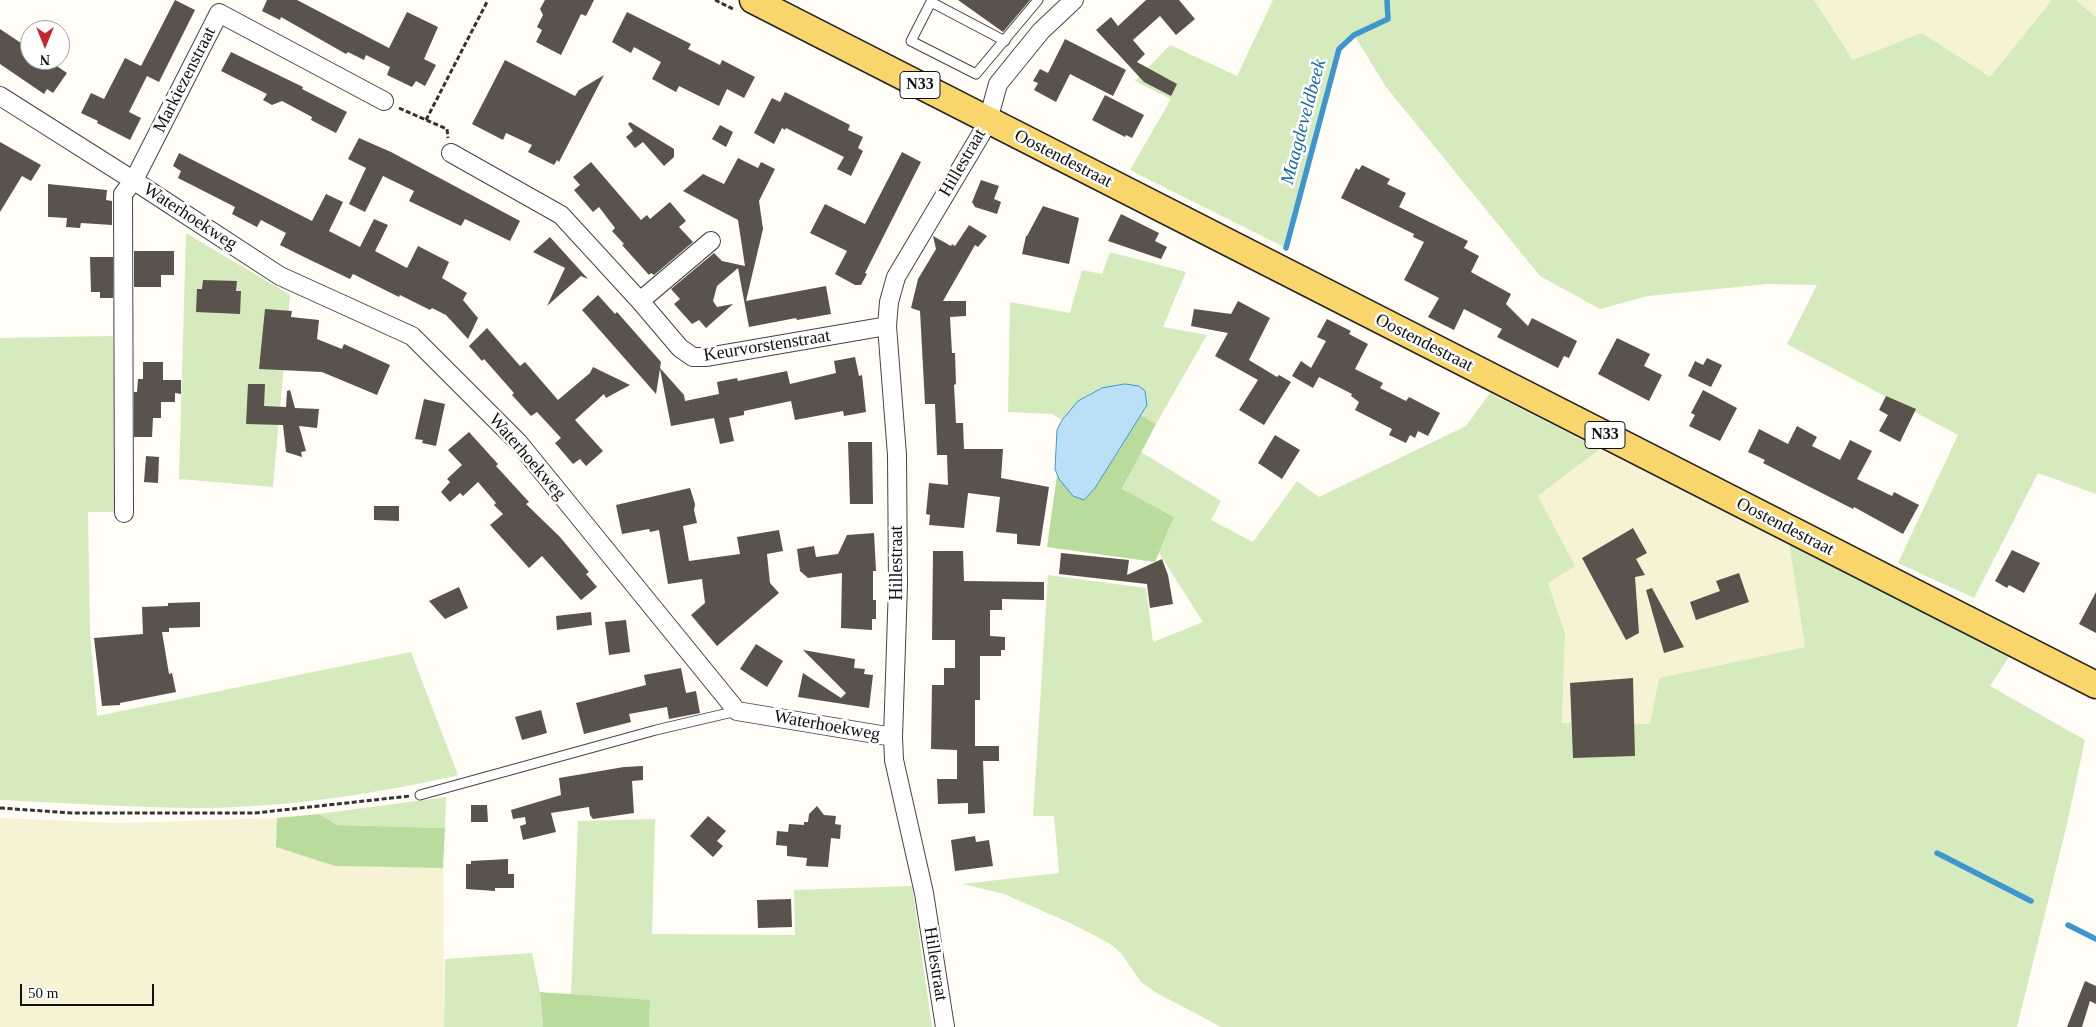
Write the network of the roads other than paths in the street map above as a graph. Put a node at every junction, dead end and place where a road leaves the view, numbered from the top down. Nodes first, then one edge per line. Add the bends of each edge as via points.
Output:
1 (753, 0) edge
2 (1038, 0) edge
3 (1074, 0) edge
4 (1005, 41) junction
5 (0, 96) edge
6 (384, 101) road end
7 (988, 120) junction
8 (451, 153) road end
9 (134, 180) junction
10 (711, 241) dead end
11 (640, 300) junction
12 (887, 326) junction
13 (124, 513) dead end
14 (2096, 685) edge
15 (737, 710) junction
16 (893, 737) junction
17 (420, 795) road end
18 (945, 1027) edge

1 - 7 main road, Oostendestraat / N33
2 - 4 lane
3 - 7 street, Hillestraat via 1041,31 998,84
4 - 4 lane via 931,2 911,41 976,74
5 - 9 street, Waterhoekweg
6 - 9 street, Markiezenstraat via 219,13
7 - 12 street, Hillestraat via 896,277
7 - 14 main road, Oostendestraat / N33
8 - 11 street, Keurvorstenstraat via 561,214
9 - 13 street, Waterhoekweg via 123,194
9 - 15 street, Waterhoekweg via 280,276 412,336 518,442
10 - 11 street
11 - 12 street, Keurvorstenstraat via 680,348 693,356 707,357
12 - 16 street, Hillestraat via 896,455 898,586
15 - 16 street, Waterhoekweg
15 - 17 lane
16 - 18 street, Hillestraat via 894,760 924,893

